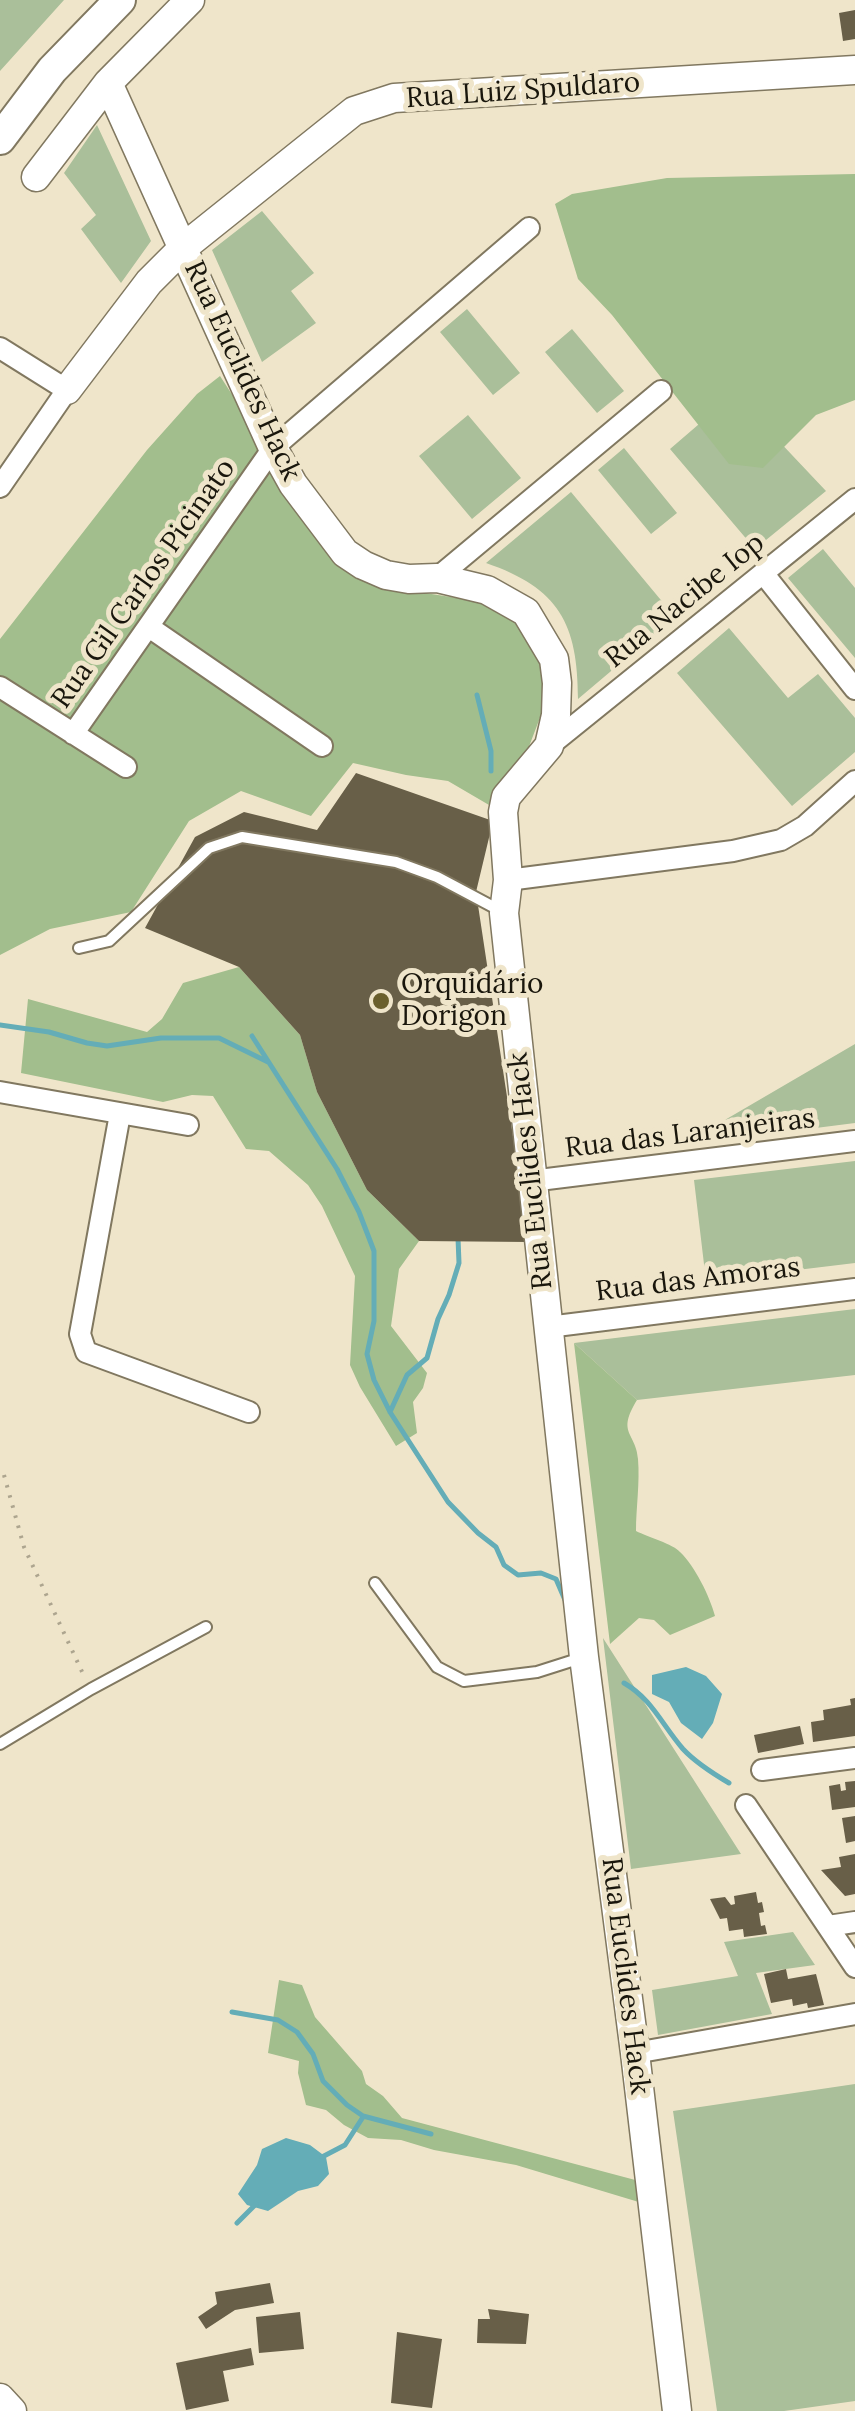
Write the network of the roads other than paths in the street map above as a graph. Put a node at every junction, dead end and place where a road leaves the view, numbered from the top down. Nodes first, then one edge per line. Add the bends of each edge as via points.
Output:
1 (120, 0) edge
2 (190, 0) edge
3 (855, 70) edge
4 (108, 83) junction
5 (0, 139) edge
6 (36, 177) dead end
7 (529, 228) dead end
8 (184, 247) junction
9 (0, 348) edge
10 (67, 390) junction
11 (661, 391) dead end
12 (273, 448) junction
13 (0, 487) edge
14 (855, 499) edge
15 (762, 573) junction
16 (438, 578) junction
17 (149, 626) junction
18 (0, 687) edge
19 (855, 690) edge
20 (73, 734) junction
21 (322, 746) dead end
22 (549, 746) junction
23 (126, 767) dead end
24 (855, 781) edge
25 (508, 880) junction
26 (504, 913) junction
27 (79, 948) dead end
28 (0, 1092) edge
29 (120, 1114) junction
30 (188, 1126) dead end
31 (855, 1141) edge
32 (532, 1181) junction
33 (855, 1289) edge
34 (548, 1326) junction
35 (249, 1412) dead end
36 (374, 1584) dead end
37 (206, 1627) dead end
38 (584, 1657) junction
39 (0, 1744) edge
40 (855, 1758) edge
41 (762, 1770) dead end
42 (746, 1805) dead end
43 (855, 1922) edge
44 (828, 1926) junction
45 (855, 1968) edge
46 (855, 2014) edge
47 (635, 2053) junction
48 (0, 2398) edge
49 (12, 2411) edge
50 (676, 2411) edge

1 - 5 main road via 52,70
2 - 4 street
3 - 8 street, Rua Luiz Spuldaro via 394,98 354,111
4 - 6 street
4 - 8 street, Rua Euclides Hack
7 - 12 street, Rua Gil Carlos Picinato
8 - 10 street, Rua Luiz Spuldaro
8 - 12 street, Rua Euclides Hack
9 - 10 street
10 - 13 street, Rua Luiz Spuldaro
11 - 16 street
12 - 16 street, Rua Euclides Hack via 345,553 386,575
12 - 17 street, Rua Gil Carlos Picinato
14 - 15 street, Rua Nacibe Iop
15 - 19 street
15 - 22 street, Rua Nacibe Iop
16 - 22 street, Rua Euclides Hack via 487,590 526,612 554,659 556,715
17 - 20 street, Rua Gil Carlos Picinato
17 - 21 street
18 - 20 street
20 - 23 street
22 - 25 street, Rua Euclides Hack via 506,797
24 - 25 street via 782,840
25 - 26 street, Rua Euclides Hack
26 - 27 lane via 438,876 396,862 242,837 209,848 108,941
26 - 32 street, Rua Euclides Hack
28 - 29 street
29 - 30 street
29 - 35 street via 80,1334 86,1352
31 - 32 street, Rua das Laranjeiras
32 - 34 street, Rua Euclides Hack
33 - 34 street, Rua das Amoras
34 - 38 street, Rua Euclides Hack
36 - 38 lane via 437,1668 464,1680 537,1672
37 - 39 lane
38 - 47 street, Rua Euclides Hack
40 - 41 street
42 - 44 street
43 - 44 street
44 - 45 street
46 - 47 street
47 - 50 street, Rua Euclides Hack
48 - 49 street

